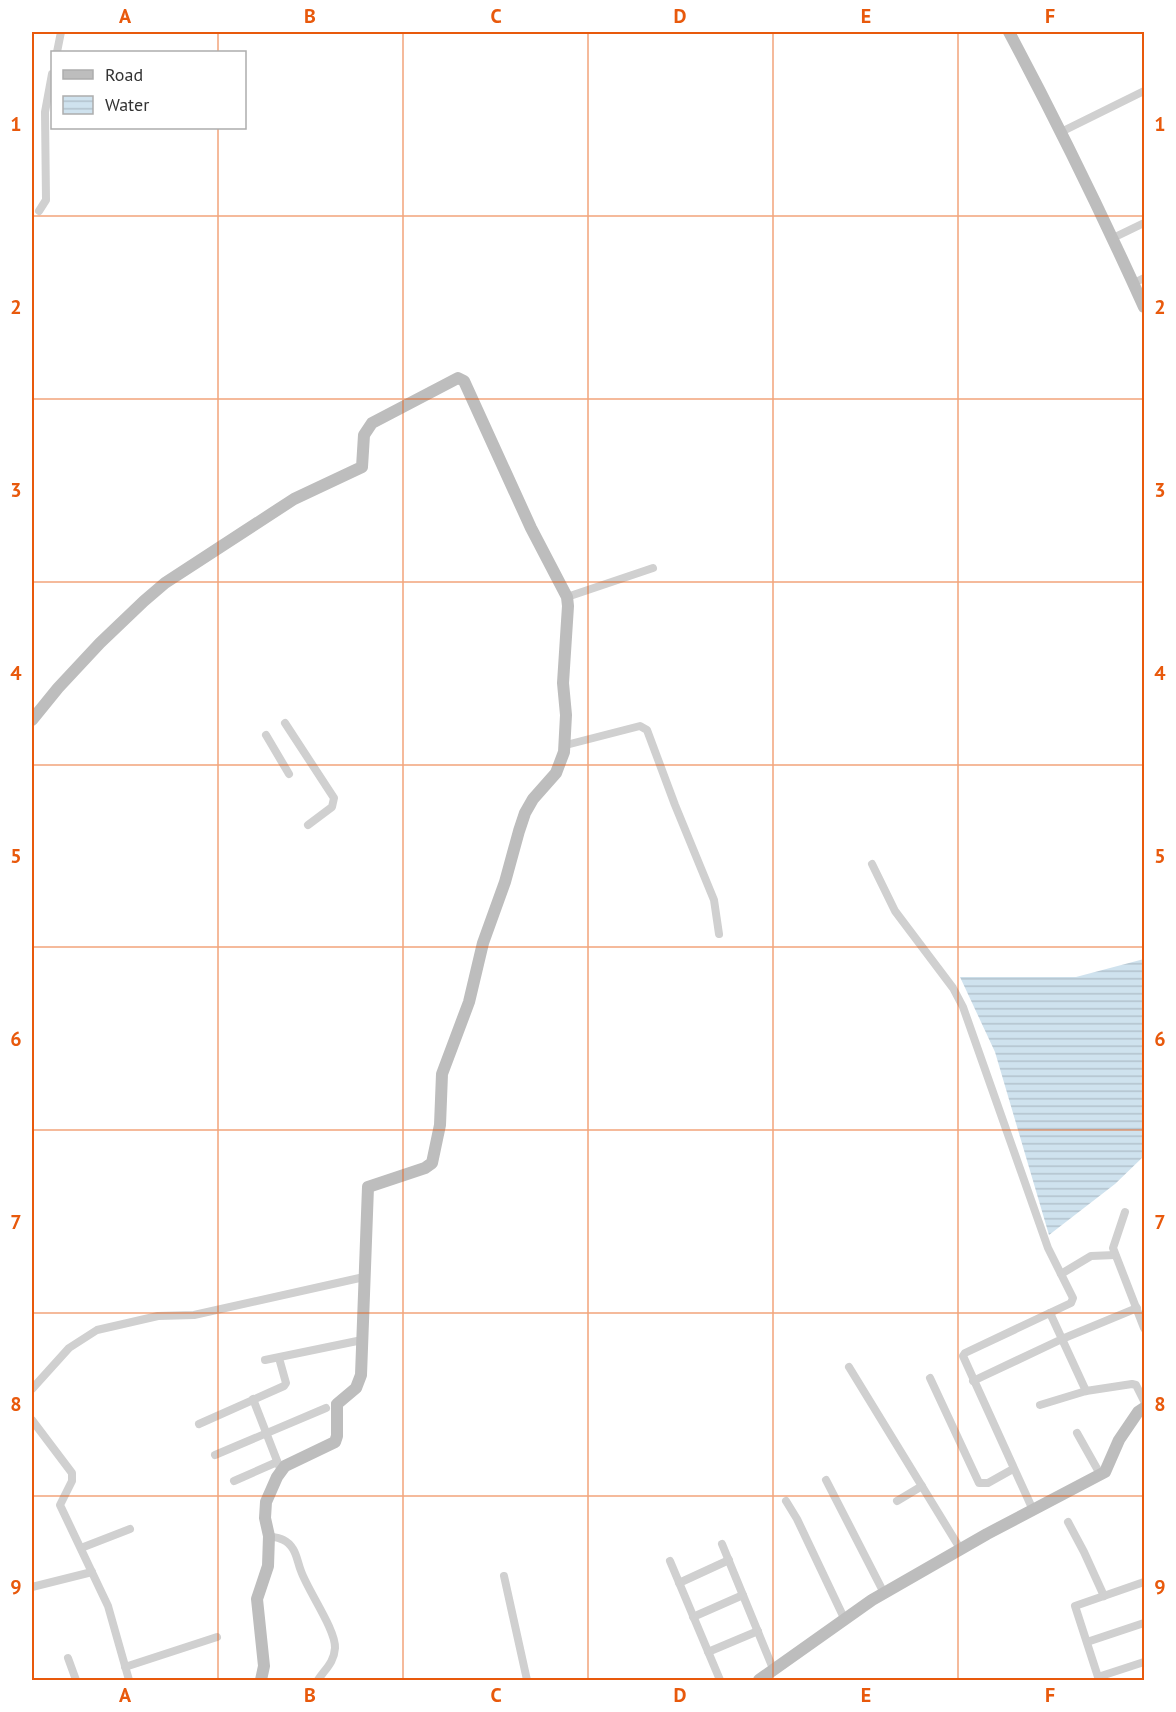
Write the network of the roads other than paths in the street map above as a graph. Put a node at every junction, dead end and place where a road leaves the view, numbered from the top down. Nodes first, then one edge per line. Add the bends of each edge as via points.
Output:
1 (61, 32) edge
2 (1009, 32) edge
3 (57, 51) edge
4 (51, 79) edge
5 (1144, 91) edge
6 (1061, 132) junction
7 (39, 211) dead end
8 (1144, 223) edge
9 (1113, 238) junction
10 (1139, 281) edge
11 (1144, 307) edge
12 (653, 568) dead end
13 (567, 597) junction
14 (32, 720) edge
15 (285, 723) dead end
16 (266, 735) dead end
17 (566, 745) junction
18 (289, 774) dead end
19 (308, 825) dead end
20 (872, 864) dead end
21 (719, 934) dead end
22 (1125, 1212) dead end
23 (1115, 1255) junction
24 (1061, 1274) junction
25 (364, 1277) junction
26 (1137, 1308) junction
27 (1050, 1314) junction
28 (1144, 1328) edge
29 (1062, 1339) junction
30 (362, 1340) junction
31 (279, 1358) junction
32 (265, 1360) dead end
33 (849, 1367) dead end
34 (930, 1378) dead end
35 (973, 1381) junction
36 (32, 1389) edge
37 (1086, 1391) junction
38 (253, 1399) junction
39 (1144, 1401) edge
40 (1040, 1405) dead end
41 (326, 1408) dead end
42 (1144, 1408) edge
43 (32, 1420) edge
44 (199, 1424) dead end
45 (267, 1433) junction
46 (1077, 1434) dead end
47 (215, 1455) dead end
48 (279, 1467) junction
49 (1013, 1469) junction
50 (1100, 1474) junction
51 (826, 1480) dead end
52 (234, 1481) dead end
53 (922, 1486) junction
54 (786, 1501) dead end
55 (897, 1502) dead end
56 (1033, 1510) junction
57 (1068, 1522) dead end
58 (130, 1529) dead end
59 (269, 1536) junction
60 (722, 1544) dead end
61 (81, 1548) junction
62 (961, 1550) junction
63 (729, 1560) junction
64 (670, 1561) dead end
65 (92, 1572) junction
66 (504, 1576) dead end
67 (1144, 1582) edge
68 (679, 1583) junction
69 (32, 1587) edge
70 (884, 1593) junction
71 (743, 1595) junction
72 (1104, 1596) junction
73 (693, 1617) junction
74 (844, 1618) junction
75 (1144, 1623) edge
76 (758, 1631) junction
77 (217, 1637) dead end
78 (1087, 1642) junction
79 (708, 1652) junction
80 (68, 1658) dead end
81 (1144, 1662) edge
82 (125, 1667) junction
83 (774, 1671) junction
84 (1099, 1679) edge
85 (76, 1680) edge
86 (129, 1680) edge
87 (261, 1680) edge
88 (318, 1680) edge
89 (527, 1680) edge
90 (720, 1680) edge
91 (759, 1680) edge

1 - 3 street
2 - 6 street
4 - 7 street via 45,112 46,200
5 - 6 street
6 - 9 street
8 - 9 street
9 - 10 street
10 - 11 street
12 - 13 street
13 - 14 street via 466,384 458,378 372,423 364,435 362,467 294,499 158,589 100,643
13 - 17 street via 563,683
15 - 19 street via 334,798 332,807
16 - 18 street
17 - 21 street via 640,726 647,730 714,900
17 - 25 street via 559,768 525,813 483,943 469,1002 442,1074 440,1125 432,1163 368,1187
20 - 24 street via 895,911 963,1007 1048,1248
22 - 23 street via 1113,1244
23 - 24 street via 1091,1256
23 - 26 street
24 - 27 street via 1073,1300
25 - 30 street
25 - 36 street via 194,1315 158,1316 97,1330 69,1348
26 - 28 street
26 - 29 street
27 - 29 street
27 - 35 street via 965,1353 963,1359
29 - 35 street
29 - 37 street
30 - 31 street
30 - 48 street via 360,1383 336,1407 336,1440
31 - 32 street
31 - 38 street via 286,1383
33 - 53 street
34 - 49 street via 979,1483 988,1483
35 - 49 street
37 - 39 street via 1132,1384
37 - 40 street
38 - 44 street
38 - 45 street
41 - 45 street
42 - 50 street via 1119,1440 1105,1472
43 - 61 street via 72,1473 60,1504
45 - 47 street
45 - 48 street
46 - 50 street
48 - 52 street
48 - 59 street via 266,1502
49 - 56 street
50 - 56 street
51 - 70 street
53 - 55 street
53 - 62 street
54 - 74 street
56 - 62 street
57 - 72 street
58 - 61 street
59 - 87 street via 268,1566 257,1599 264,1666
59 - 88 street via 282,1539 293,1549 332,1633 334,1655
60 - 63 street
61 - 65 street
62 - 70 street
63 - 68 street
63 - 71 street
64 - 68 street
65 - 69 street
65 - 82 street via 108,1606
66 - 89 street
67 - 72 street
68 - 73 street
70 - 74 street
71 - 73 street
71 - 76 street
72 - 78 street via 1075,1606
73 - 79 street
74 - 83 street
75 - 78 street
76 - 79 street
76 - 83 street
77 - 82 street
78 - 84 street
79 - 90 street
80 - 85 street
81 - 84 street
82 - 86 street
83 - 91 street

